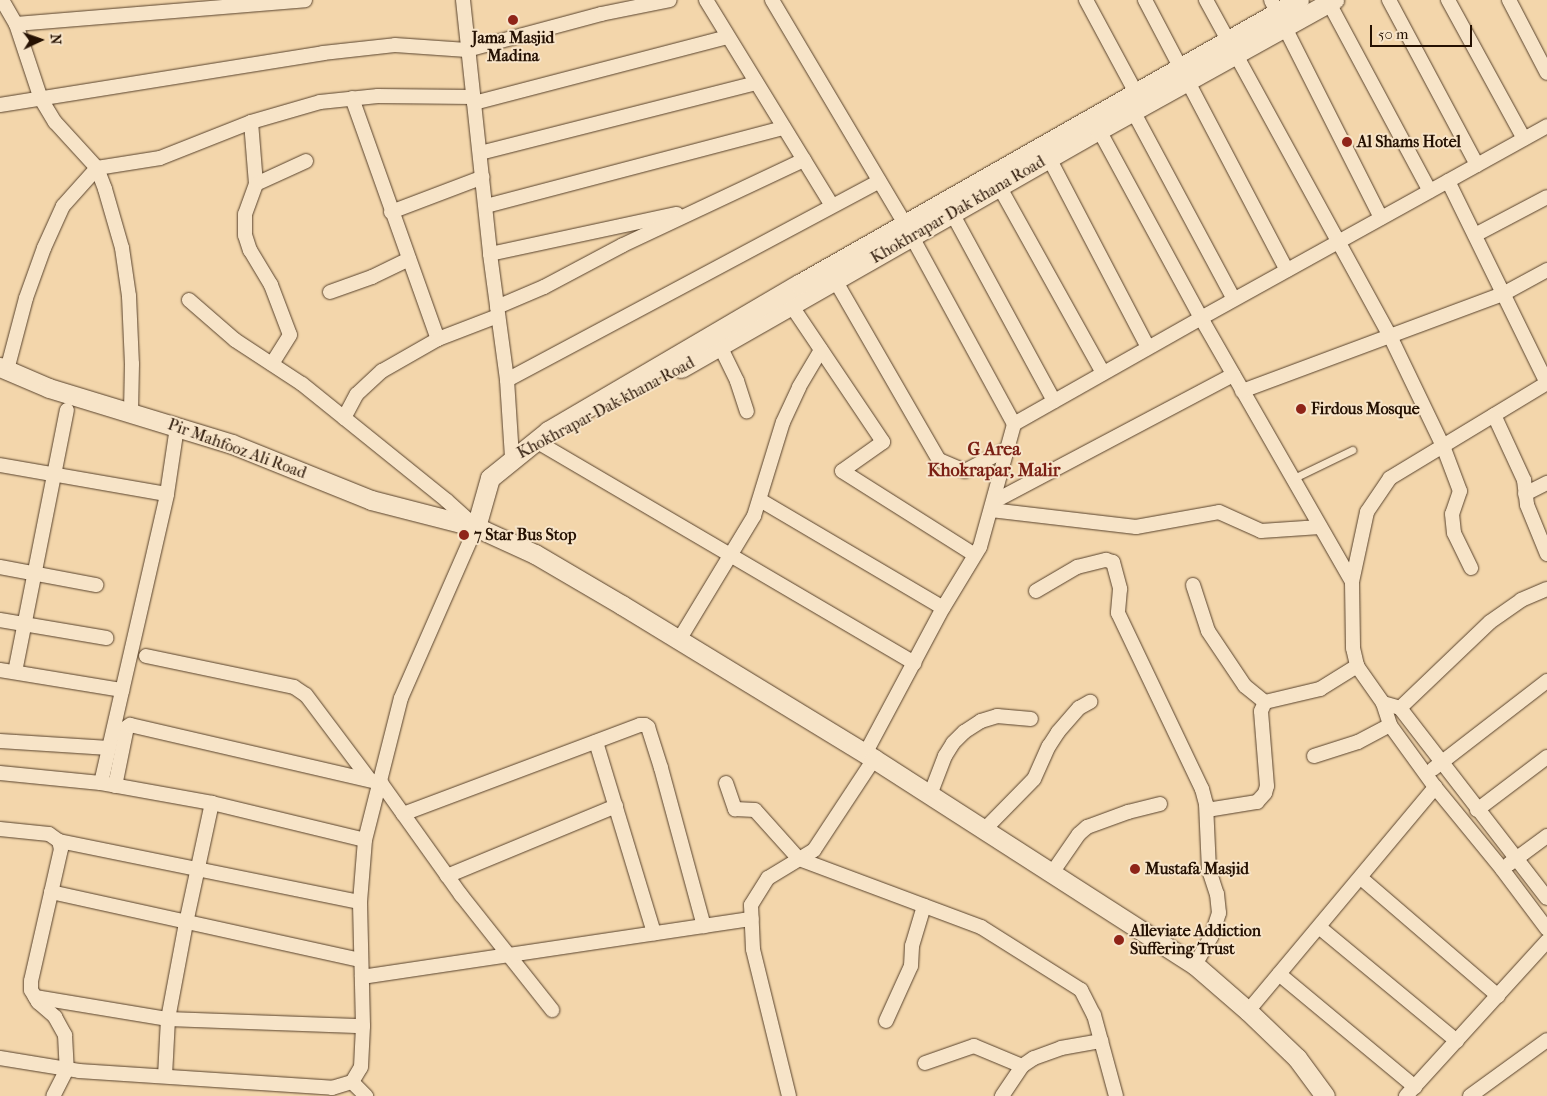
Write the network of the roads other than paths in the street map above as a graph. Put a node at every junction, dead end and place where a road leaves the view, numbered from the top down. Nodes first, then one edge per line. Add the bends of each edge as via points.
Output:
1 (2, 0) edge
2 (305, 0) edge
3 (463, 0) edge
4 (632, 0) edge
5 (670, 0) edge
6 (706, 0) edge
7 (772, 0) edge
8 (1086, 0) edge
9 (1146, 0) edge
10 (1206, 0) edge
11 (1299, 0) edge
12 (1389, 0) edge
13 (1448, 0) edge
14 (1509, 0) edge
15 (1332, 2) edge
16 (236, 3) edge
17 (651, 4) junction
18 (1278, 13) edge
19 (16, 24) junction
20 (728, 37) junction
21 (1231, 48) junction
22 (467, 50) junction
23 (1547, 72) edge
24 (1184, 74) junction
25 (756, 82) junction
26 (41, 98) junction
27 (352, 98) junction
28 (474, 100) junction
29 (1134, 102) junction
30 (0, 105) edge
31 (251, 122) junction
32 (1547, 126) edge
33 (784, 128) junction
34 (1099, 130) junction
35 (1524, 139) junction
36 (480, 153) junction
37 (1049, 158) junction
38 (804, 160) junction
39 (306, 161) dead end
40 (1477, 165) junction
41 (97, 168) junction
42 (482, 177) junction
43 (879, 181) junction
44 (1448, 181) junction
45 (256, 184) junction
46 (999, 186) junction
47 (1430, 191) junction
48 (1547, 197) edge
49 (486, 206) junction
50 (832, 206) junction
51 (700, 209) junction
52 (392, 212) junction
53 (952, 213) junction
54 (1381, 218) junction
55 (907, 231) junction
56 (1475, 235) junction
57 (1338, 242) junction
58 (490, 254) junction
59 (409, 259) junction
60 (1287, 270) junction
61 (1547, 270) edge
62 (835, 280) junction
63 (330, 292) dead end
64 (1503, 294) junction
65 (1234, 299) junction
66 (189, 300) dead end
67 (791, 305) junction
68 (498, 312) junction
69 (1201, 318) junction
70 (1390, 336) junction
71 (438, 339) junction
72 (720, 346) junction
73 (1148, 347) junction
74 (821, 350) junction
75 (272, 364) junction
76 (3, 368) edge
77 (1103, 373) junction
78 (1233, 375) junction
79 (507, 380) junction
80 (1547, 383) edge
81 (1242, 391) junction
82 (1054, 401) junction
83 (67, 410) dead end
84 (747, 411) dead end
85 (131, 412) junction
86 (1494, 415) junction
87 (344, 418) junction
88 (1014, 424) junction
89 (177, 427) junction
90 (541, 444) junction
91 (1443, 446) junction
92 (1007, 449) junction
93 (1352, 450) dead end
94 (512, 458) junction
95 (0, 465) edge
96 (56, 475) junction
97 (1292, 479) junction
98 (1547, 483) edge
99 (167, 494) junction
100 (1525, 494) junction
101 (760, 500) junction
102 (992, 506) junction
103 (476, 527) junction
104 (1320, 527) junction
105 (1546, 547) edge
106 (730, 555) junction
107 (975, 555) junction
108 (0, 567) edge
109 (1471, 568) dead end
110 (36, 574) junction
111 (1352, 582) junction
112 (96, 585) dead end
113 (1193, 585) dead end
114 (1547, 589) edge
115 (1036, 590) dead end
116 (943, 608) junction
117 (0, 620) edge
118 (26, 624) junction
119 (106, 638) dead end
120 (679, 640) junction
121 (146, 656) dead end
122 (915, 663) junction
123 (1357, 666) junction
124 (0, 670) edge
125 (15, 672) junction
126 (1547, 680) edge
127 (122, 690) junction
128 (1090, 702) dead end
129 (1265, 702) junction
130 (1383, 703) junction
131 (1400, 708) junction
132 (1031, 719) dead end
133 (1390, 725) junction
134 (0, 740) edge
135 (596, 742) junction
136 (109, 748) junction
137 (1314, 756) dead end
138 (869, 757) junction
139 (1547, 757) edge
140 (1440, 763) junction
141 (0, 773) edge
142 (1426, 774) junction
143 (375, 781) junction
144 (726, 782) dead end
145 (108, 785) junction
146 (1434, 787) junction
147 (930, 795) junction
148 (212, 803) junction
149 (1160, 804) dead end
150 (616, 806) junction
151 (1207, 810) junction
152 (1477, 810) junction
153 (403, 814) junction
154 (0, 829) edge
155 (984, 830) junction
156 (1547, 836) edge
157 (365, 840) junction
158 (59, 841) junction
159 (799, 859) junction
160 (1516, 859) junction
161 (197, 867) junction
162 (1502, 869) junction
163 (1052, 873) junction
164 (447, 876) junction
165 (1361, 878) junction
166 (51, 892) junction
167 (1547, 898) edge
168 (360, 902) junction
169 (924, 906) junction
170 (752, 919) junction
171 (1545, 922) edge
172 (186, 923) junction
173 (704, 926) junction
174 (1319, 927) junction
175 (654, 932) junction
176 (1547, 941) edge
177 (509, 955) junction
178 (361, 960) junction
179 (1195, 965) junction
180 (1279, 974) junction
181 (362, 977) junction
182 (1498, 996) junction
183 (35, 997) junction
184 (552, 1010) dead end
185 (1248, 1011) junction
186 (168, 1019) junction
187 (886, 1021) dead end
188 (363, 1026) junction
189 (1547, 1040) edge
190 (1101, 1041) junction
191 (1457, 1041) junction
192 (0, 1058) edge
193 (925, 1063) dead end
194 (1022, 1066) junction
195 (67, 1069) junction
196 (165, 1076) junction
197 (352, 1082) junction
198 (1410, 1092) edge
199 (1323, 1095) edge
200 (53, 1096) edge
201 (366, 1096) edge
202 (789, 1096) edge
203 (1002, 1096) edge
204 (1116, 1096) edge
205 (1470, 1096) edge

1 - 19 street
2 - 16 street
3 - 22 street
4 - 17 street
5 - 17 street
6 - 20 street
7 - 43 street
8 - 29 street
9 - 24 street
10 - 21 street
11 - 18 street, Khokhrapar Dak khana Road
12 - 40 street
13 - 35 street
14 - 23 street
15 - 18 street, Khokhrapar Dak khana Road
15 - 47 street
16 - 19 street
17 - 22 street
18 - 21 street, Khokhrapar Dak khana Road
18 - 54 street
19 - 26 street
20 - 25 street
20 - 28 street
21 - 24 street, Khokhrapar Dak khana Road
21 - 57 street
22 - 26 street via 395,45 323,53
22 - 28 street
24 - 29 street, Khokhrapar Dak khana Road
24 - 60 street
25 - 33 street
25 - 36 street
26 - 30 street
26 - 41 street via 55,122
27 - 28 street
27 - 31 street via 320,102
27 - 52 street
28 - 36 street
29 - 34 street, Khokhrapar Dak khana Road
29 - 55 street, Khokhrapar Dak khana Road
29 - 65 street
31 - 41 street via 160,158
31 - 45 street
32 - 35 street
33 - 38 street
33 - 49 street
34 - 37 street, Khokhrapar Dak khana Road
34 - 69 street
35 - 40 street
36 - 42 street
37 - 46 street, Khokhrapar Dak khana Road
37 - 73 street
38 - 50 street
38 - 51 street
39 - 45 street
40 - 44 street
41 - 76 street via 63,206 44,248
41 - 85 street via 122,248 129,296
42 - 49 street
42 - 52 street
43 - 50 street
43 - 55 street
44 - 47 street
44 - 56 street
45 - 75 street via 245,214 245,234 250,250 271,285 290,335
46 - 53 street, Khokhrapar Dak khana Road
46 - 77 street
47 - 54 street
48 - 56 street
49 - 58 street
50 - 79 street
51 - 58 street
51 - 68 street via 594,259
52 - 59 street
53 - 55 street, Khokhrapar Dak khana Road
53 - 82 street
54 - 57 street
55 - 62 street, Khokhrapar Dak khana Road
55 - 88 street
55 - 94 street, Khokhrapar Dak khana Road via 548,431
56 - 64 street
57 - 60 street
57 - 70 street
58 - 68 street
59 - 63 street
59 - 71 street
60 - 65 street
61 - 64 street
62 - 67 street, Khokhrapar Dak khana Road
62 - 92 street via 939,460 964,471
64 - 70 street
64 - 80 street
65 - 69 street
66 - 75 street via 235,340
67 - 72 street, Khokhrapar Dak khana Road
67 - 74 street
68 - 71 street
68 - 79 street
69 - 73 street
69 - 78 street
70 - 81 street
70 - 91 street
71 - 87 street via 382,371 357,394
72 - 84 street
72 - 90 street, Khokhrapar Dak khana Road
73 - 77 street
74 - 101 street via 783,422
74 - 107 street via 883,442 842,470
75 - 87 street
76 - 85 street, Pir Mahfooz Ali Road via 49,388
77 - 82 street
78 - 81 street
78 - 102 street
79 - 94 street
80 - 86 street
81 - 97 street
82 - 88 street
83 - 96 street
85 - 89 street, Pir Mahfooz Ali Road
86 - 91 street
86 - 100 street via 1524,480
87 - 103 street
88 - 92 street
89 - 99 street
89 - 103 street, Pir Mahfooz Ali Road via 232,444 371,500
90 - 94 street, Khokhrapar Dak khana Road
90 - 106 street
91 - 109 street via 1460,491 1452,514 1454,532
91 - 111 street via 1390,478 1367,512
92 - 102 street
93 - 97 lane
94 - 103 street via 490,478
95 - 96 street
96 - 99 street
96 - 110 street
97 - 104 street
98 - 100 street
99 - 127 street
100 - 105 street
101 - 106 street
101 - 116 street
102 - 104 street via 1136,527 1219,512 1260,531
102 - 107 street
103 - 120 street, Pir Mahfooz Ali Road via 535,554
103 - 143 street via 401,698
104 - 111 street
106 - 120 street
106 - 122 street
107 - 116 street
108 - 110 street
110 - 112 street
110 - 118 street
111 - 123 street via 1353,648
113 - 129 street via 1208,631 1245,686
114 - 131 street via 1522,600 1490,622
115 - 151 street via 1077,567 1106,560 1114,562 1120,589 1118,612 1202,789
116 - 122 street
117 - 118 street
118 - 119 street
118 - 125 street
120 - 138 street, Pir Mahfooz Ali Road
121 - 143 street via 294,687 306,695
122 - 138 street
123 - 129 street via 1320,689
123 - 130 street
124 - 125 street
125 - 127 street
126 - 140 street
127 - 136 street
128 - 155 street via 1079,708 1058,732 1034,779
129 - 151 street via 1261,712 1265,794 1257,802
130 - 131 street
130 - 133 street
131 - 140 street
132 - 147 street via 997,716 964,732 944,756
133 - 137 street via 1358,742
133 - 142 street
134 - 136 street
135 - 150 street
135 - 153 street
135 - 173 street via 640,725 648,727
136 - 145 street
138 - 147 street, Pir Mahfooz Ali Road
138 - 159 street via 814,850
139 - 152 street
140 - 142 street
140 - 152 street
141 - 145 street
142 - 146 street
143 - 145 street via 130,725
143 - 153 street
143 - 157 street
144 - 159 street via 735,808 755,810
145 - 148 street
146 - 162 street
146 - 165 street
147 - 155 street, Pir Mahfooz Ali Road
148 - 157 street
148 - 161 street
149 - 163 street via 1087,827
150 - 164 street
150 - 175 street
151 - 179 street via 1209,870 1217,894 1218,912 1211,937
152 - 160 street
153 - 164 street
154 - 158 street via 49,834
155 - 163 street, Pir Mahfooz Ali Road
156 - 160 street
157 - 168 street
158 - 161 street
158 - 166 street via 61,850
159 - 169 street
159 - 170 street via 768,878 751,905
160 - 162 street
160 - 167 street
161 - 168 street
161 - 172 street
162 - 171 street
163 - 179 street, Pir Mahfooz Ali Road
164 - 177 street
165 - 174 street
165 - 182 street
166 - 172 street
166 - 183 street via 31,981
168 - 178 street
169 - 187 street via 912,946 911,966
169 - 190 street via 981,927 1081,990 1094,1015
170 - 173 street
170 - 202 street via 753,950
172 - 178 street
172 - 186 street
173 - 175 street
174 - 180 street
174 - 191 street
175 - 177 street
176 - 182 street
177 - 181 street
177 - 184 street
178 - 181 street
179 - 185 street, Pir Mahfooz Ali Road
180 - 185 street
180 - 198 street
181 - 188 street
182 - 191 street
183 - 186 street
183 - 195 street via 63,1029
185 - 199 street, Pir Mahfooz Ali Road via 1297,1058
186 - 188 street
186 - 196 street
188 - 197 street via 362,1067
189 - 205 street
190 - 194 street via 1061,1048
190 - 204 street
191 - 198 street
192 - 195 street
193 - 194 street via 974,1046
194 - 203 street
195 - 196 street
195 - 200 street
196 - 197 street via 332,1088
197 - 201 street

